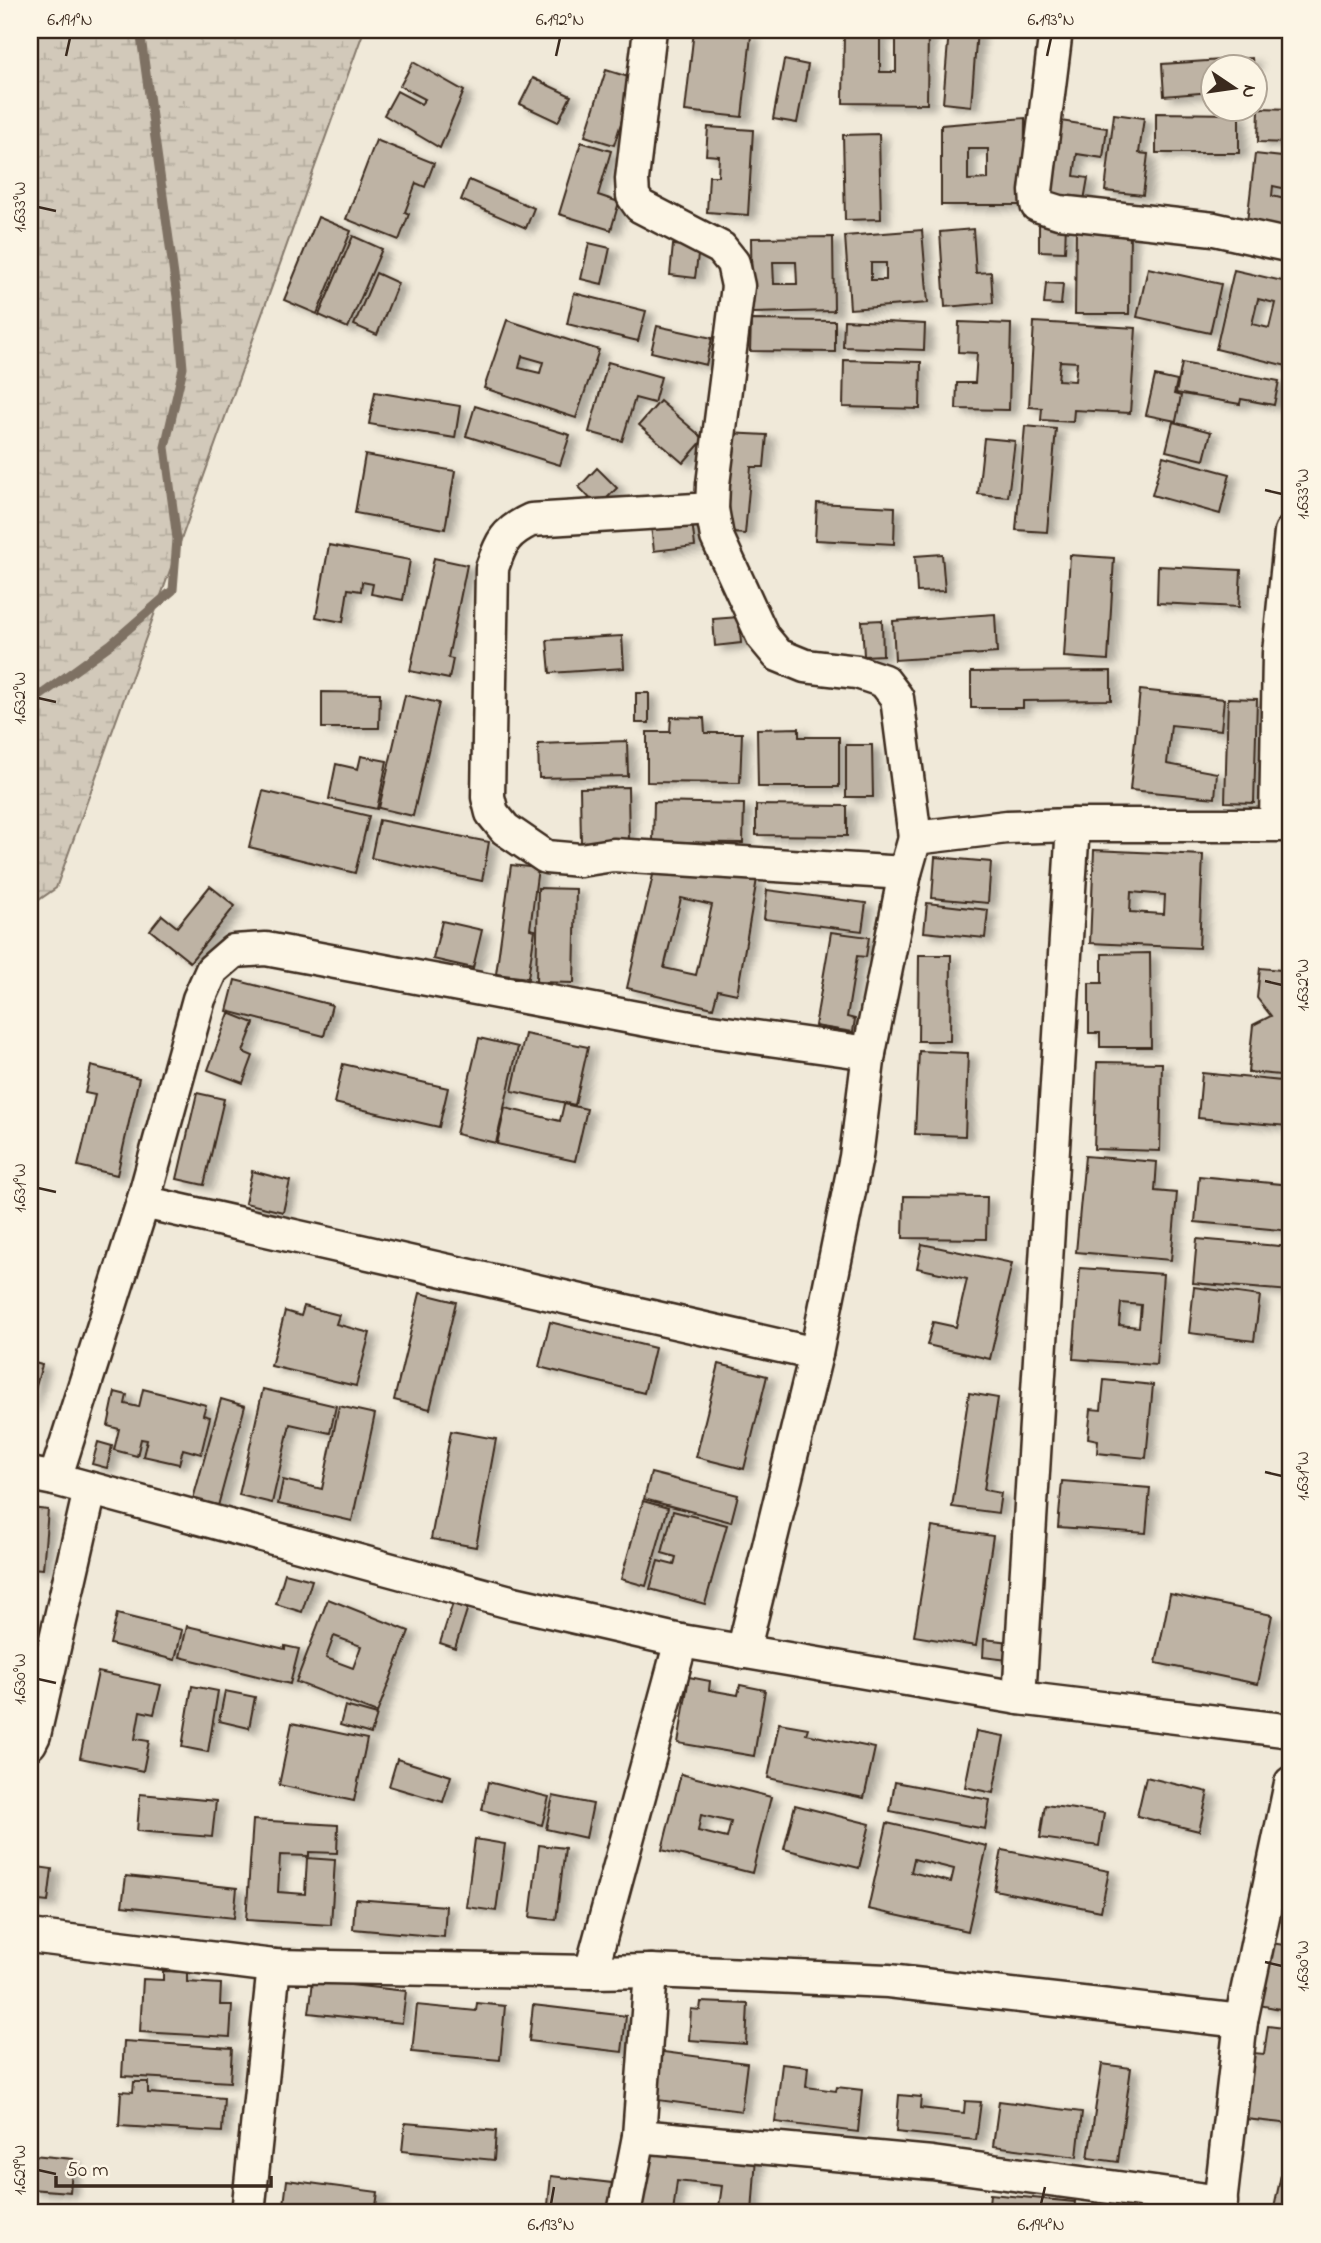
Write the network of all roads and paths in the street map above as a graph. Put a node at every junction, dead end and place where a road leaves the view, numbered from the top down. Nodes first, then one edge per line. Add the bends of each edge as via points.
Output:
1 (650, 30) edge
2 (1056, 30) edge
3 (1291, 246) edge
4 (712, 509) junction
5 (1291, 532) edge
6 (1073, 825) junction
7 (1284, 825) edge
8 (915, 838) junction
9 (905, 873) junction
10 (869, 1053) junction
11 (144, 1202) junction
12 (816, 1354) junction
13 (42, 1477) edge
14 (90, 1490) junction
15 (681, 1641) junction
16 (743, 1652) junction
17 (1019, 1699) junction
18 (1291, 1731) edge
19 (30, 1743) edge
20 (1291, 1783) edge
21 (30, 1936) edge
22 (274, 1966) junction
23 (651, 1971) junction
24 (591, 1972) junction
25 (1241, 2021) junction
26 (639, 2136) junction
27 (1220, 2208) edge
28 (248, 2213) edge
29 (624, 2213) edge

1 - 4 street via 633,196 640,206 721,248 733,263 738,285
2 - 3 street via 1037,205 1059,212 1214,229
4 - 8 street via 717,537 763,637 778,655 805,666 857,672 884,681 897,698
4 - 9 street via 531,520 513,528 499,546 492,568 488,797 492,813 505,829 546,857 580,860 613,855
5 - 7 street via 1279,653
6 - 7 street
6 - 8 street
6 - 17 street
8 - 9 street
9 - 10 street
10 - 11 street via 690,1028 266,948 234,951 212,970 199,999
10 - 12 street via 856,1157
11 - 12 street
11 - 13 street
12 - 16 street
13 - 14 street
14 - 15 street via 514,1603
14 - 19 street
15 - 16 street
15 - 24 street
16 - 17 street
17 - 18 street
20 - 25 street
21 - 22 street
22 - 24 street
22 - 28 street
23 - 24 street
23 - 25 street via 888,1981
23 - 26 street
25 - 27 street
26 - 27 street via 932,2163
26 - 29 street

